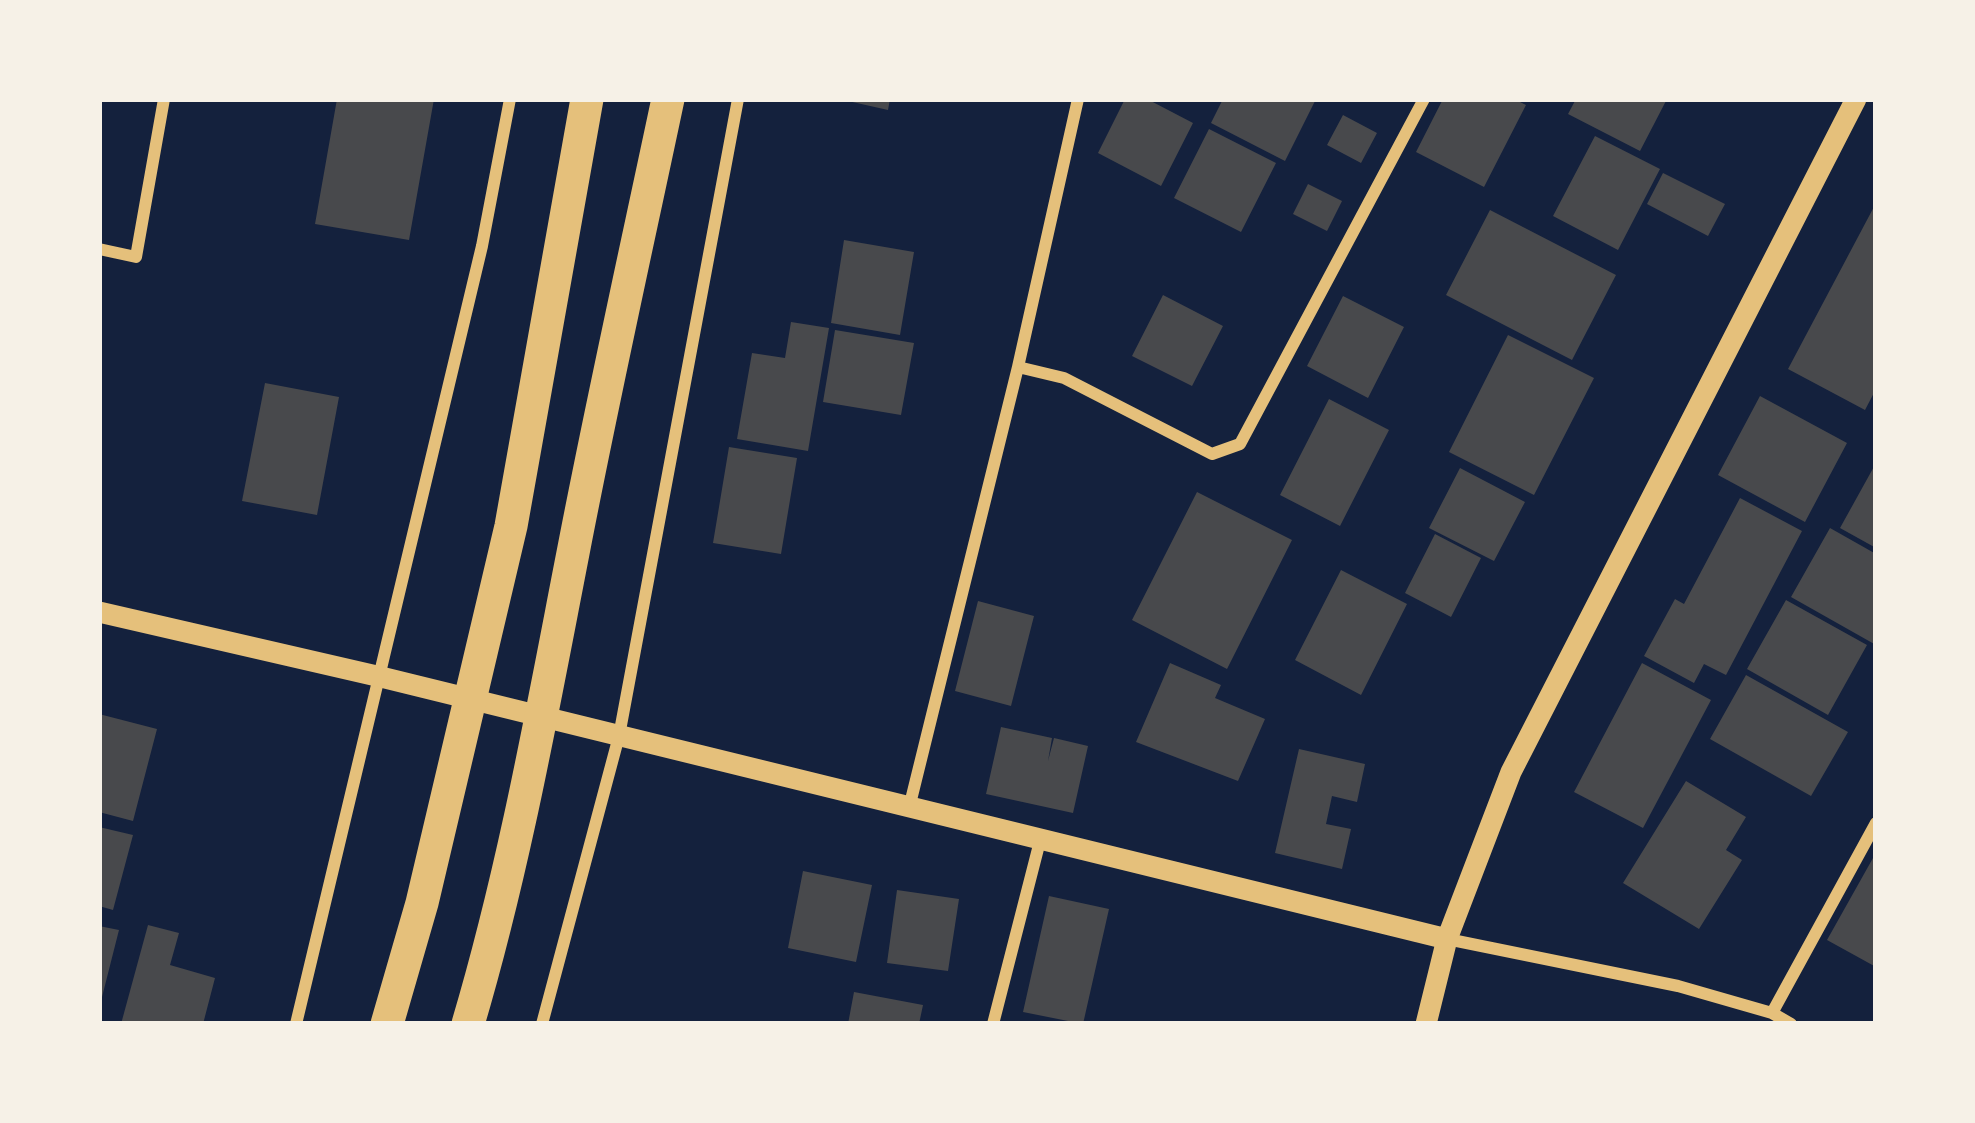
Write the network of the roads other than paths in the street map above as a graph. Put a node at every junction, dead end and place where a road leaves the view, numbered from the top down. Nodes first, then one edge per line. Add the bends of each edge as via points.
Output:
1 (164, 99) edge
2 (510, 99) edge
3 (587, 99) edge
4 (668, 99) edge
5 (738, 99) edge
6 (1078, 99) edge
7 (1424, 99) edge
8 (1856, 99) edge
9 (99, 249) edge
10 (1018, 367) junction
11 (99, 612) edge
12 (381, 677) junction
13 (470, 699) junction
14 (543, 717) junction
15 (619, 736) junction
16 (909, 809) junction
17 (1876, 823) edge
18 (1040, 841) junction
19 (1447, 940) junction
20 (1772, 1013) junction
21 (296, 1024) edge
22 (387, 1024) edge
23 (469, 1024) edge
24 (542, 1024) edge
25 (993, 1024) edge
26 (1426, 1024) edge
27 (1791, 1024) edge

1 - 9 street via 136,257
2 - 12 street
3 - 13 highway via 511,526
4 - 14 highway
5 - 15 street
6 - 10 street
7 - 10 street via 1240,444 1212,454 1064,378
8 - 19 street via 1510,772
10 - 16 street
11 - 12 street
12 - 13 street
12 - 21 street
13 - 14 street
13 - 22 highway
14 - 15 street
14 - 23 highway
15 - 16 street
15 - 24 street
16 - 18 street
17 - 20 street
18 - 19 street
18 - 25 street
19 - 20 street
19 - 26 street
20 - 27 street

